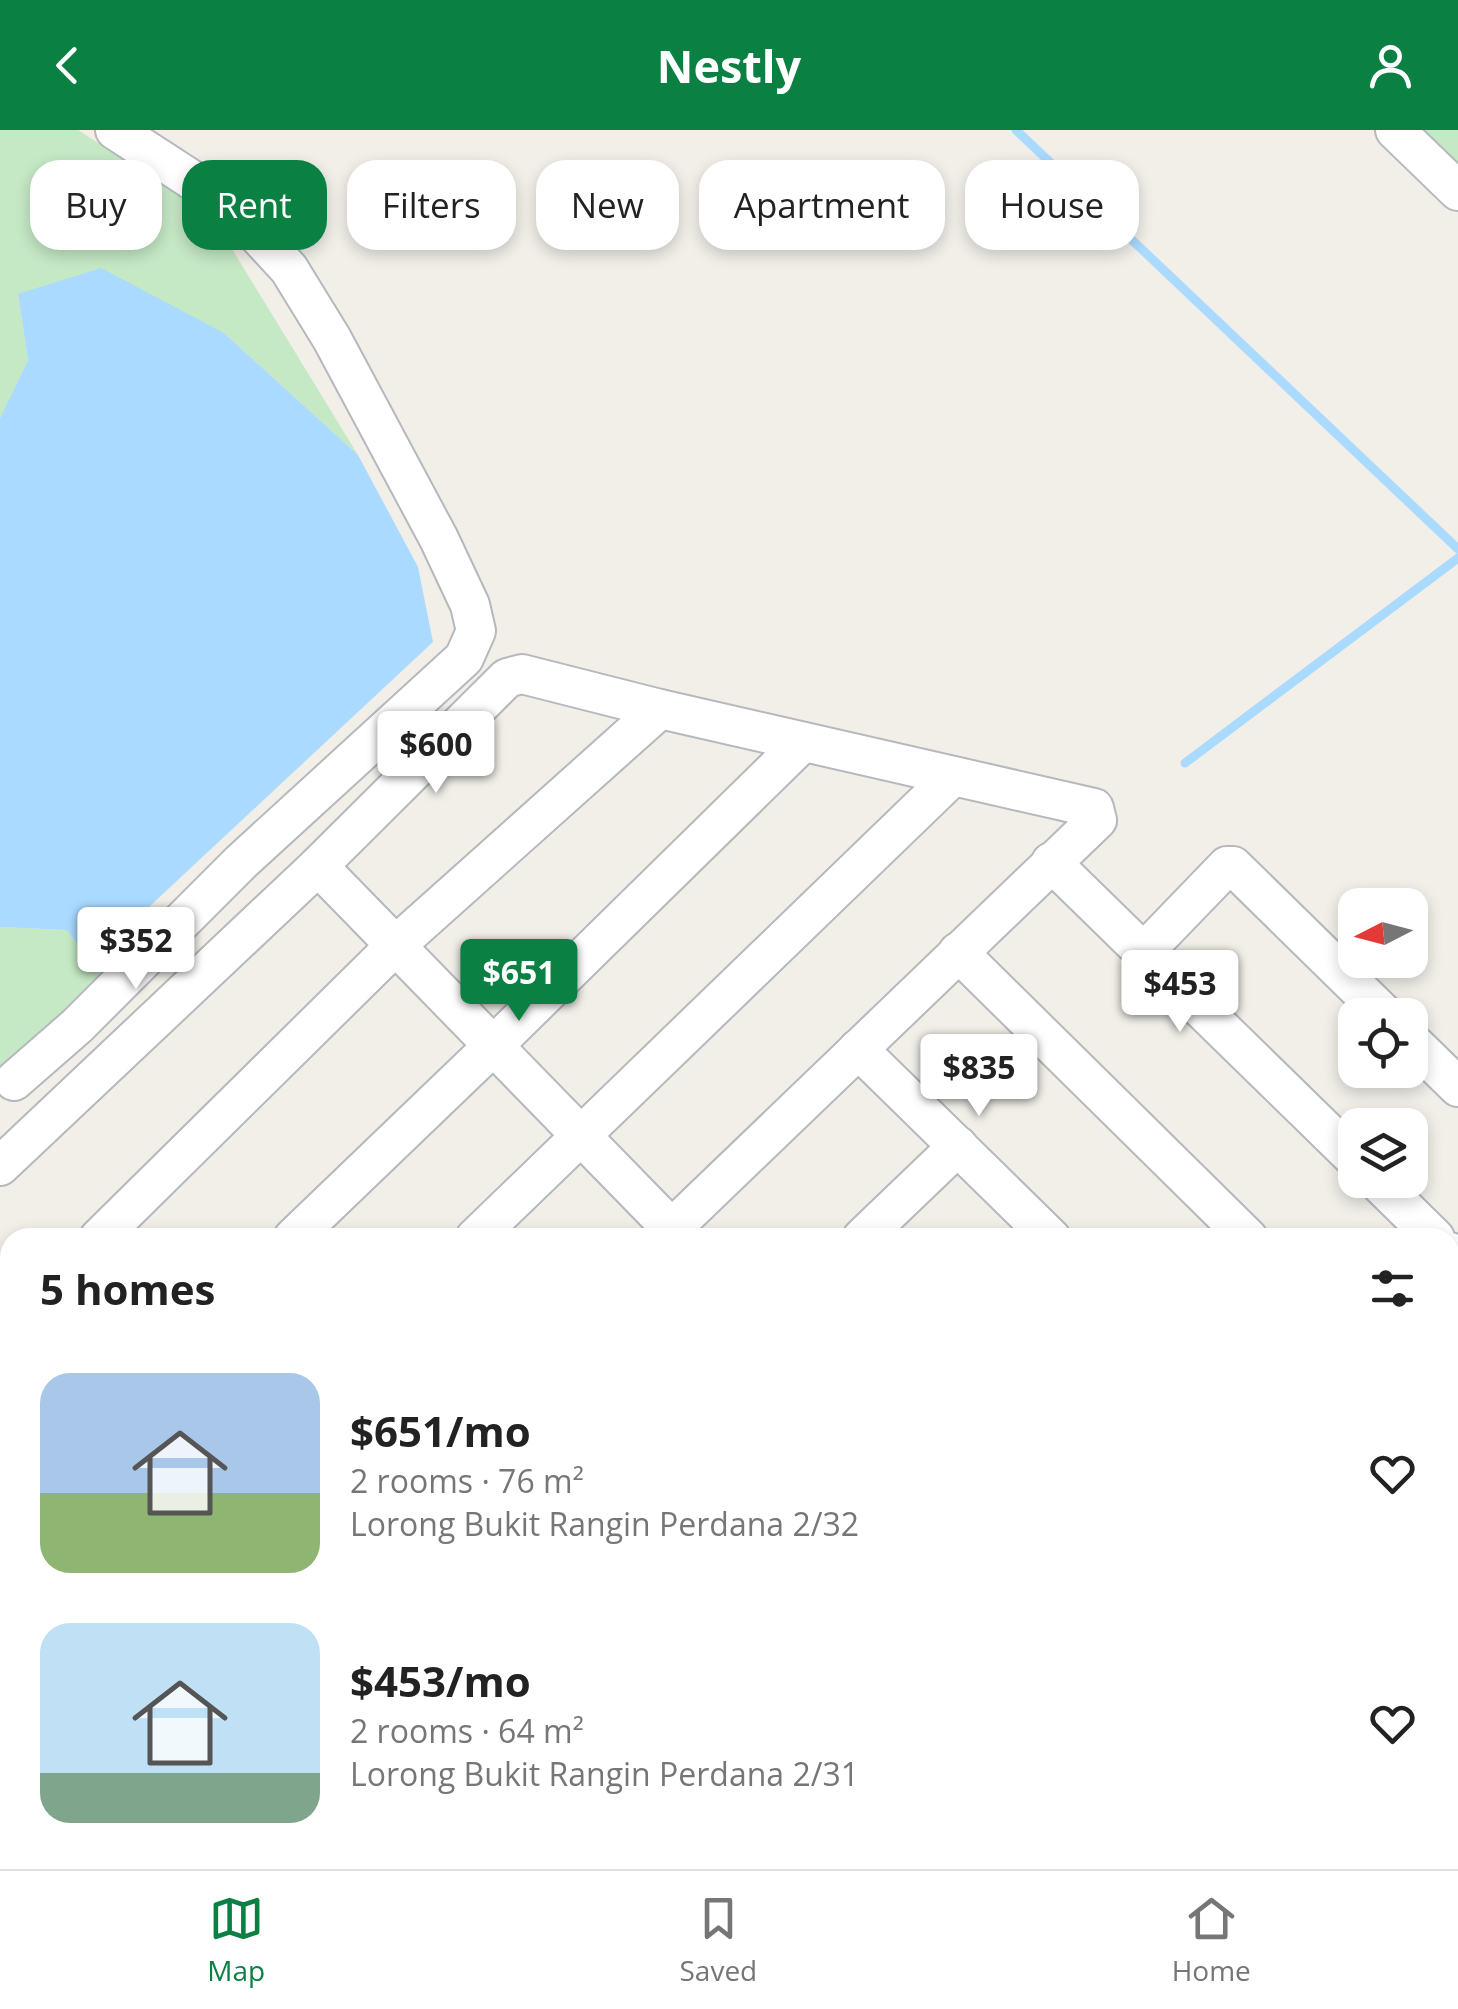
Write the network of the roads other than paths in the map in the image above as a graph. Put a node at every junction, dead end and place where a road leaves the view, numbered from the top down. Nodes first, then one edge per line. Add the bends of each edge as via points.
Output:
1 (115, 130) edge
2 (1395, 130) edge
3 (1458, 191) edge
4 (660, 710) junction
5 (803, 742) junction
6 (952, 776) junction
7 (1051, 862) junction
8 (318, 866) junction
9 (395, 946) junction
10 (958, 952) junction
11 (1144, 952) junction
12 (1368, 998) edge
13 (493, 1046) junction
14 (858, 1049) junction
15 (1428, 1058) edge
16 (14, 1081) dead end
17 (1458, 1087) edge
18 (581, 1136) junction
19 (1338, 1143) edge
20 (958, 1146) junction
21 (0, 1166) edge
22 (1394, 1198) edge
23 (109, 1228) edge
24 (302, 1228) edge
25 (485, 1228) edge
26 (663, 1228) edge
27 (672, 1228) edge
28 (872, 1228) edge
29 (1039, 1228) edge
30 (1238, 1228) edge
31 (1425, 1228) edge

1 - 16 street via 223,202 288,270 440,539 476,632 464,658
2 - 3 street
4 - 5 street
4 - 8 street via 522,674 507,678
4 - 9 street
5 - 6 street
5 - 13 street
6 - 7 street via 1094,808 1097,820
6 - 18 street
7 - 10 street
7 - 11 street
8 - 9 street
8 - 21 street
9 - 13 street
9 - 23 street
10 - 14 street
10 - 30 street
11 - 12 street via 1233,866
11 - 19 street
13 - 18 street
13 - 24 street
14 - 20 street
14 - 27 street
15 - 17 street
18 - 25 street
18 - 26 street
20 - 28 street
20 - 29 street
22 - 31 street

